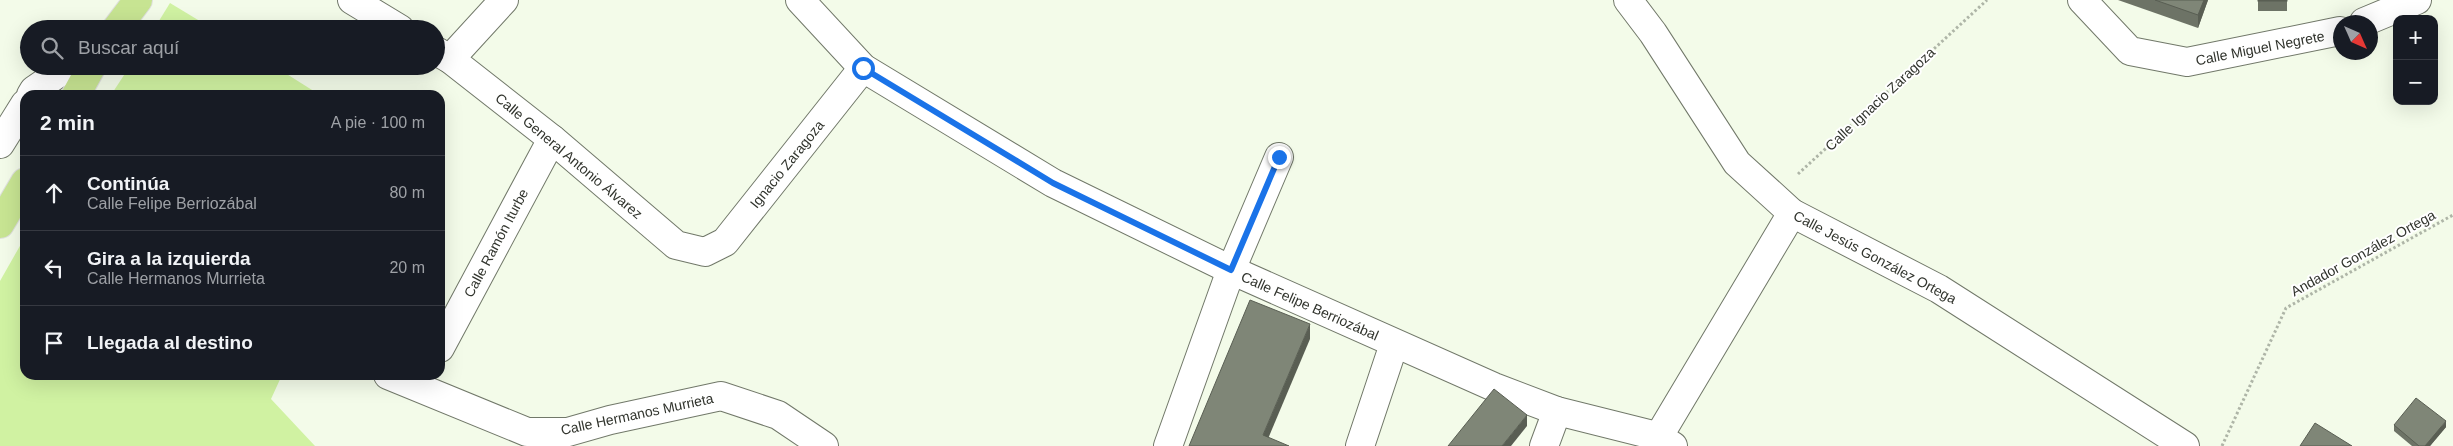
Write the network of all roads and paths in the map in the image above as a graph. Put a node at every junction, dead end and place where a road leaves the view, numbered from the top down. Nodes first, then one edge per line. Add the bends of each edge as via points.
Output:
1 (138, 0) edge
2 (352, 0) edge
3 (504, 0) edge
4 (800, 0) edge
5 (1628, 0) edge
6 (1987, 0) edge
7 (2082, 0) edge
8 (2417, 0) edge
9 (2378, 16) edge
10 (123, 20) edge
11 (385, 20) edge
12 (2333, 32) edge
13 (445, 53) edge
14 (445, 57) edge
15 (863, 68) junction
16 (56, 75) edge
17 (87, 75) edge
18 (34, 90) edge
19 (79, 90) edge
20 (20, 112) edge
21 (552, 139) junction
22 (0, 144) edge
23 (1279, 157) dead end
24 (20, 190) edge
25 (1783, 205) junction
26 (2453, 216) edge
27 (0, 224) edge
28 (705, 252) joint
29 (1231, 270) junction
30 (445, 339) edge
31 (1394, 344) junction
32 (421, 380) edge
33 (1557, 411) junction
34 (1661, 443) edge
35 (824, 446) edge
36 (1168, 446) edge
37 (1360, 446) edge
38 (1544, 446) edge
39 (2185, 446) edge
40 (2222, 446) edge

1 - 10 main road
2 - 11 street
3 - 13 street
4 - 15 street, Calle Felipe Berriozábal
5 - 25 street, Calle Jesús González Ortega via 1737,163
6 - 25 path, Calle Ignacio Zaragoza
7 - 12 street, Calle Miguel Negrete via 2130,51 2187,62
8 - 9 street
14 - 21 street, Calle General Antonio Álvarez
15 - 28 street, Ignacio Zaragoza via 725,242
15 - 29 street, Calle Felipe Berriozábal via 1053,183
16 - 18 street
17 - 19 main road
20 - 22 street
21 - 28 street, Calle General Antonio Álvarez via 676,245
21 - 30 street, Calle Ramón Iturbe
23 - 29 street
24 - 27 main road
25 - 34 street
25 - 39 street, Calle Jesús González Ortega via 1939,289
26 - 40 path, Andador González Ortega via 2286,308
29 - 31 street, Calle Felipe Berriozábal
29 - 36 street
31 - 33 street, Calle Felipe Berriozábal
31 - 37 street
32 - 35 street, Calle Hermanos Murrieta via 527,432 568,432 721,396 778,415
33 - 34 street, Calle Felipe Berriozábal
33 - 38 street

